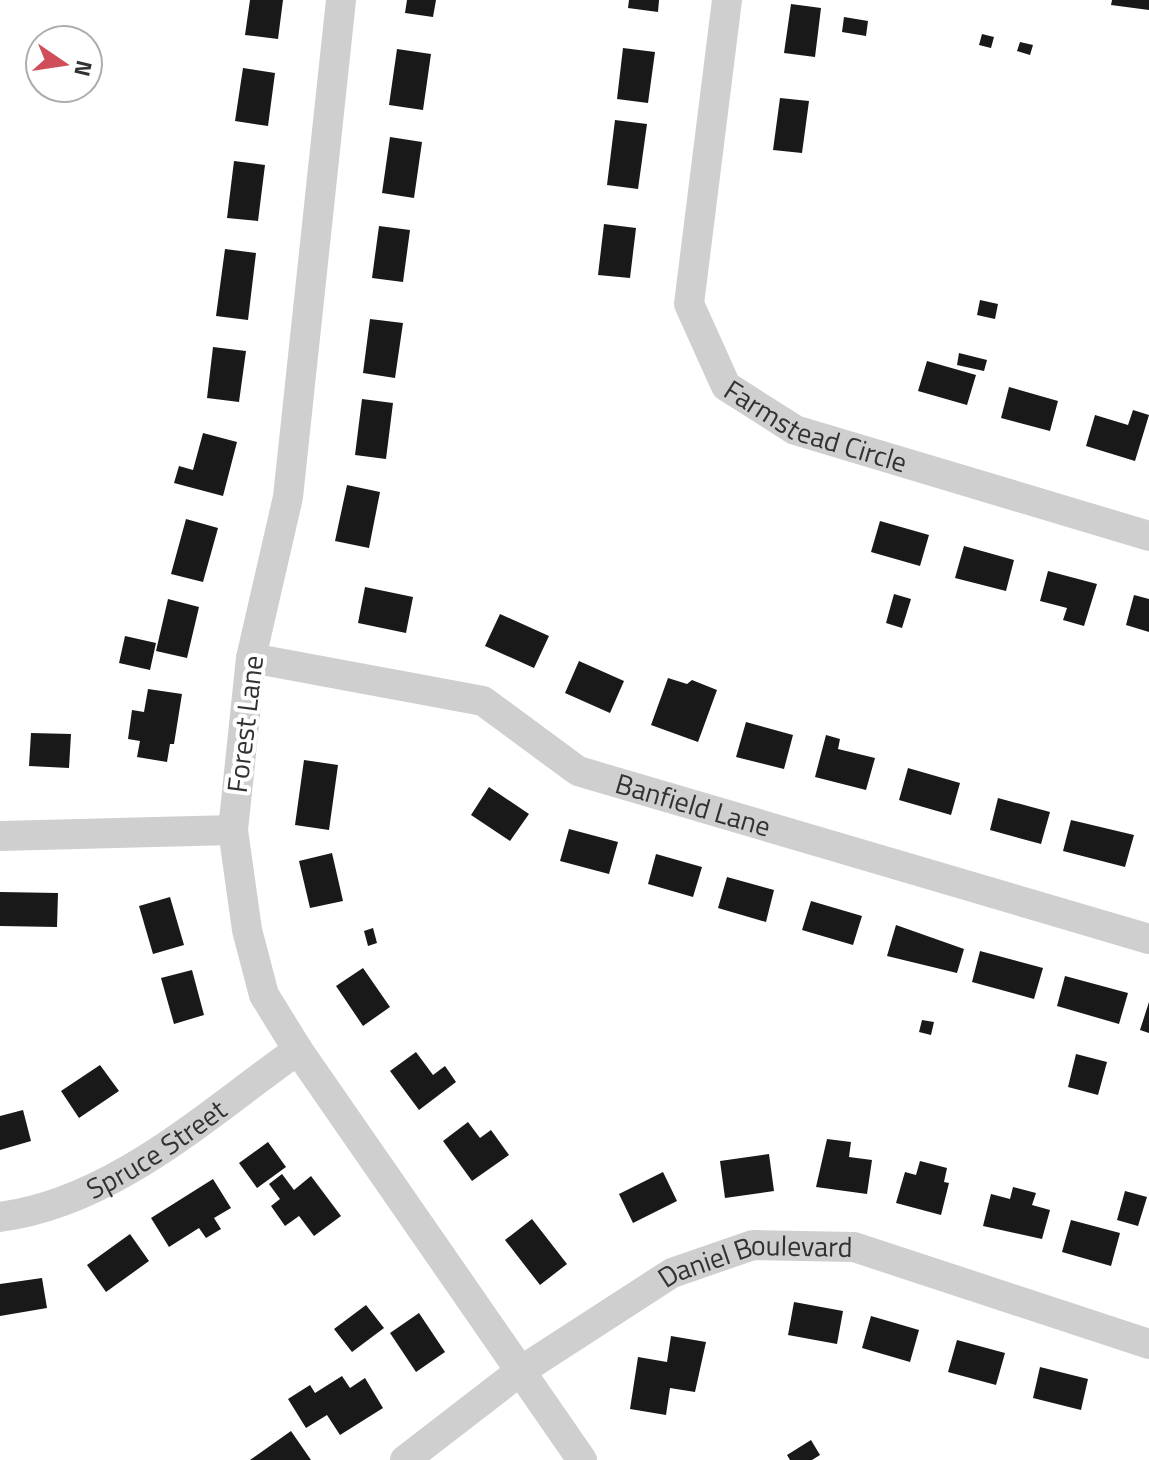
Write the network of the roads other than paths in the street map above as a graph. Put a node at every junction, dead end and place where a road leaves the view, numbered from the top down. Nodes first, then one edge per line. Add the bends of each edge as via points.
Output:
1 (341, 0) edge
2 (727, 0) edge
3 (1149, 536) edge
4 (251, 658) junction
5 (233, 830) junction
6 (0, 836) edge
7 (1149, 939) edge
8 (298, 1050) junction
9 (0, 1217) edge
10 (1149, 1344) edge
11 (519, 1372) junction
12 (405, 1460) edge
13 (582, 1460) edge

1 - 4 street, Forest Lane via 288,497
2 - 3 street, Farmstead Circle via 689,304 726,386 795,430
4 - 5 street, Forest Lane
4 - 7 street, Banfield Lane via 483,701 578,771
5 - 6 street
5 - 8 street, Forest Lane via 247,930 264,995
8 - 9 street, Spruce Street via 120,1177 25,1214
8 - 11 street, Forest Lane
10 - 11 street, Daniel Boulevard via 854,1247 753,1245 672,1273
11 - 12 street, Daniel Boulevard
11 - 13 street, Forest Lane

